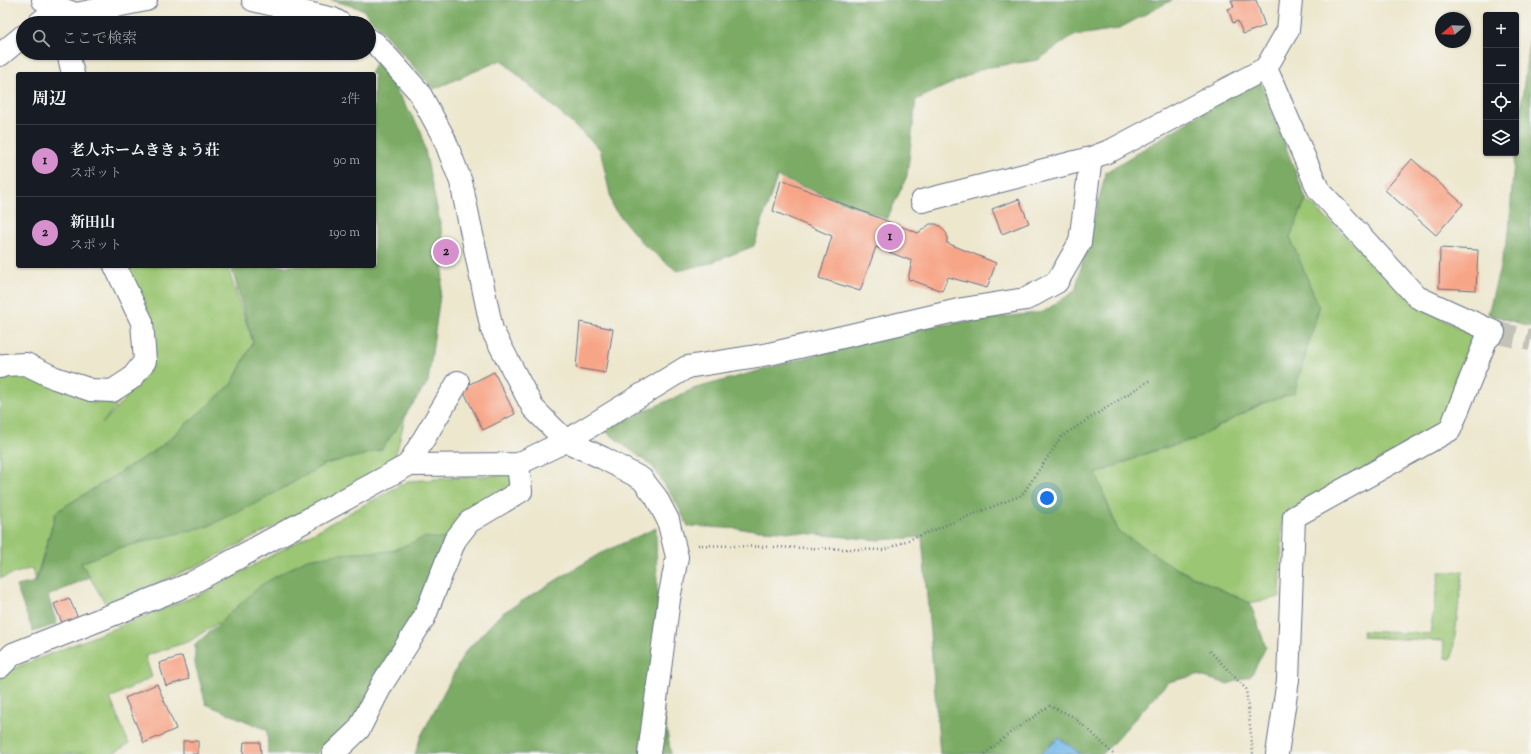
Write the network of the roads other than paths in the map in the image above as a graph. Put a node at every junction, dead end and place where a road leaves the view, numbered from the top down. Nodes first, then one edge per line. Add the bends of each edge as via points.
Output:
1 (146, 0) edge
2 (254, 0) edge
3 (1291, 0) edge
4 (54, 10) edge
5 (321, 16) edge
6 (16, 42) edge
7 (376, 44) edge
8 (0, 55) edge
9 (70, 60) edge
10 (1266, 68) junction
11 (73, 72) edge
12 (1091, 158) junction
13 (922, 201) dead end
14 (117, 268) edge
15 (0, 367) edge
16 (458, 382) dead end
17 (566, 441) junction
18 (518, 464) junction
19 (408, 465) junction
20 (0, 667) edge
21 (333, 754) edge
22 (649, 754) edge
23 (1277, 754) edge

1 - 4 street via 76,14
2 - 5 street
3 - 10 street via 1288,30
6 - 8 street
7 - 17 street via 419,92 444,138 461,182 492,330 533,408
9 - 11 street
10 - 12 street via 1112,150
10 - 23 street via 1318,189 1417,297 1494,332 1486,340 1450,430 1294,517 1288,680
12 - 13 street
12 - 17 street via 1080,242 1057,282 1026,299 964,309 769,354 687,368
14 - 15 street via 142,322 145,361 132,378 112,391 91,390 55,378 26,364
16 - 19 street
17 - 18 street
17 - 22 street via 642,479 656,496 668,520 678,557 669,600
18 - 19 street
18 - 21 street via 521,490 469,522 455,540 424,618 382,684 360,729
19 - 20 street via 190,584 14,654

